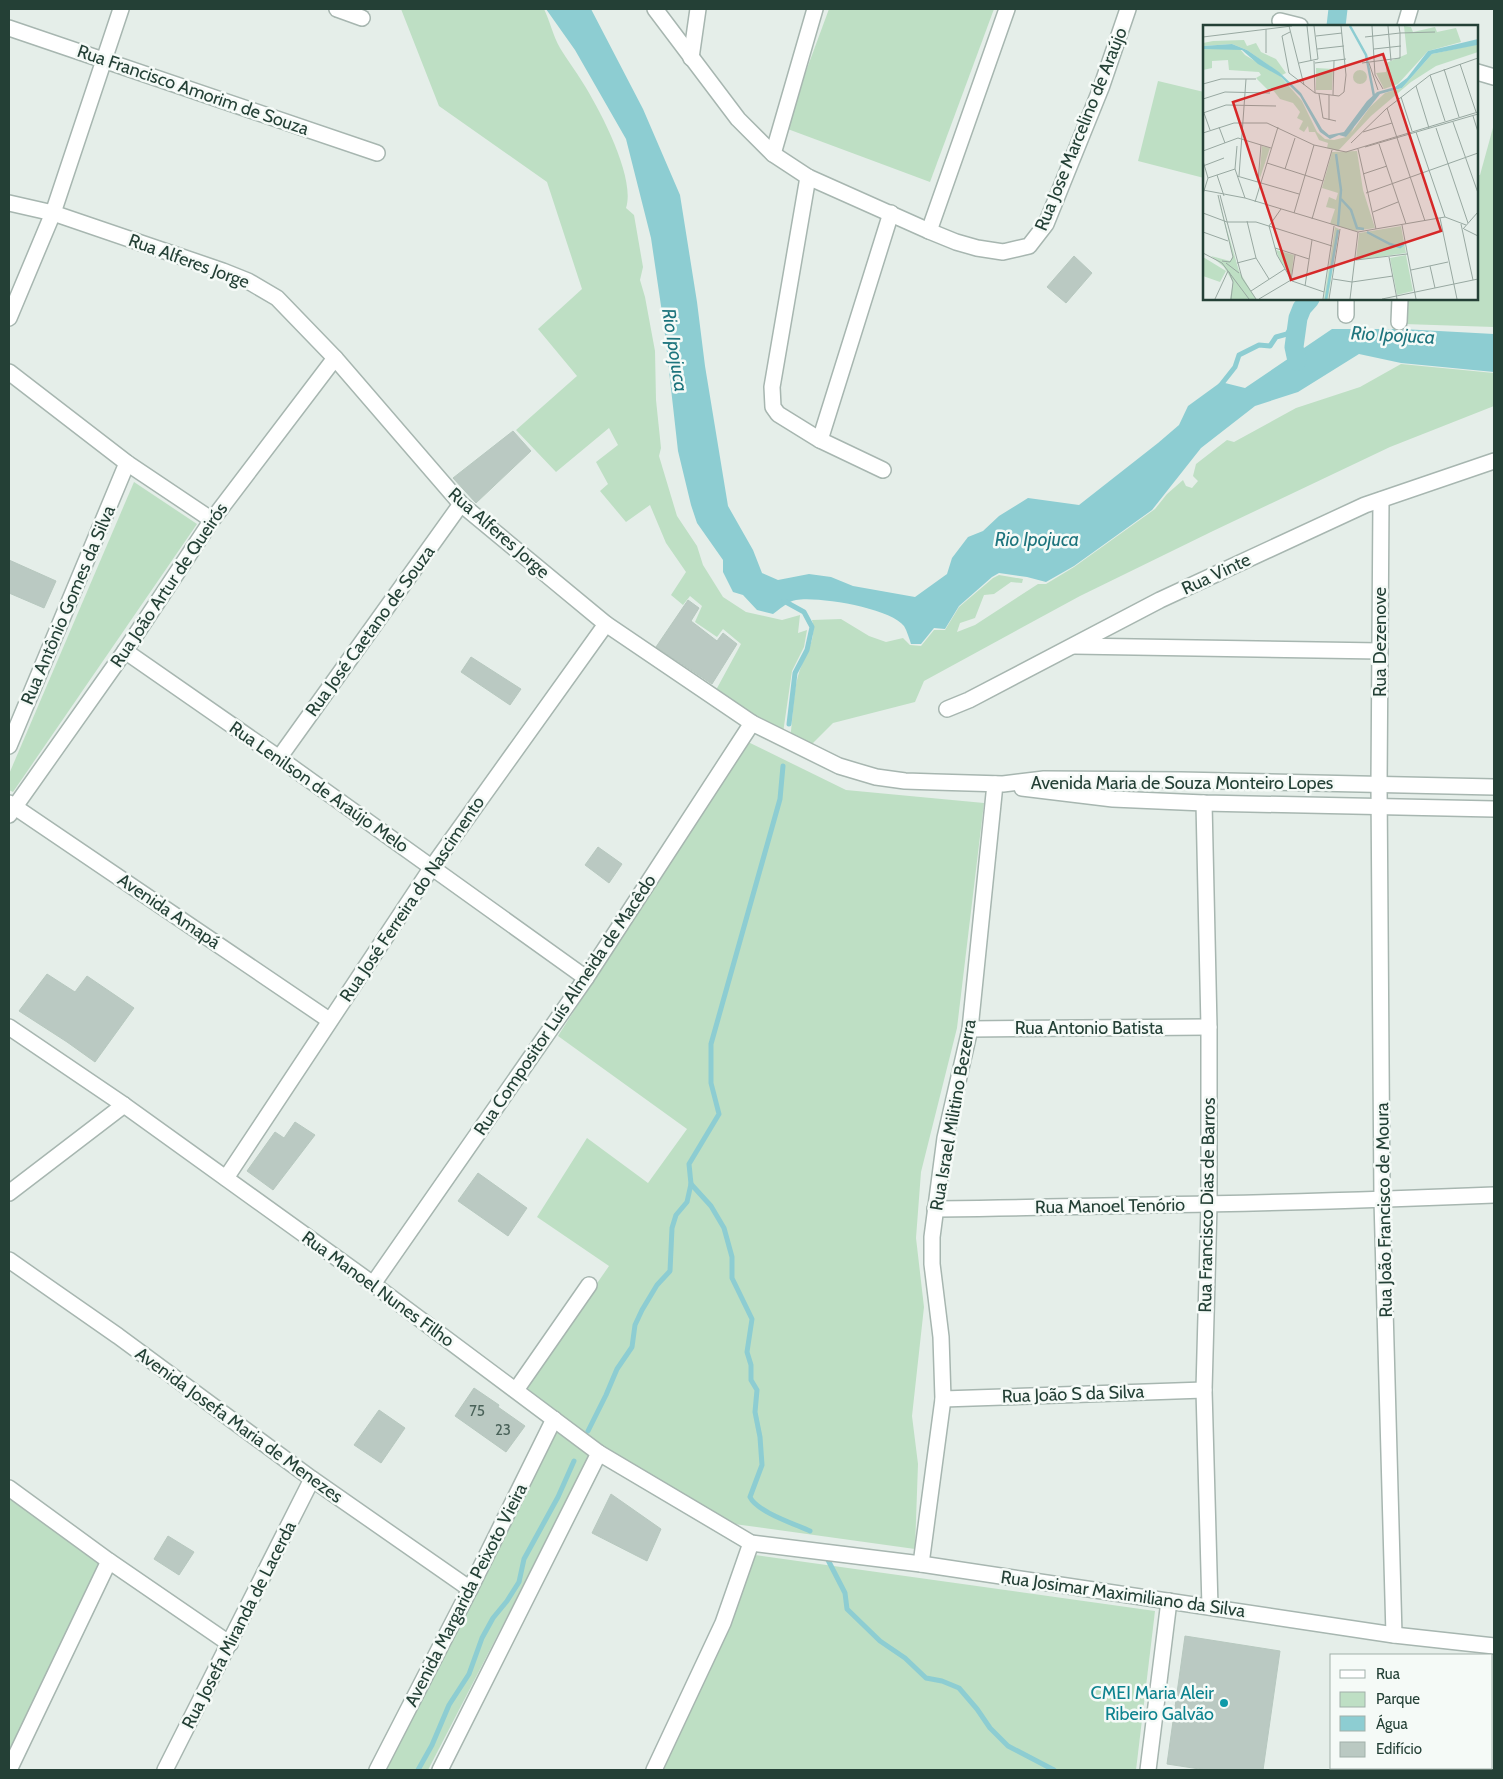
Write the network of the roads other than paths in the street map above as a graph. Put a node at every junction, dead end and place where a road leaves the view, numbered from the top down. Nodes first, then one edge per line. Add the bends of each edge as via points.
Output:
1 (121, 9) edge
2 (337, 9) edge
3 (655, 9) edge
4 (698, 9) edge
5 (815, 9) edge
6 (1007, 9) edge
7 (1128, 9) edge
8 (1410, 9) edge
9 (362, 18) dead end
10 (1280, 21) dead end
11 (1296, 25) edge
12 (1405, 25) edge
13 (9, 28) edge
14 (691, 58) junction
15 (104, 60) junction
16 (1478, 72) edge
17 (1494, 77) edge
18 (377, 153) dead end
19 (773, 154) junction
20 (808, 176) junction
21 (9, 203) edge
22 (53, 212) junction
23 (891, 213) junction
24 (929, 231) junction
25 (1346, 300) edge
26 (1400, 300) edge
27 (1346, 315) dead end
28 (9, 318) edge
29 (1400, 322) dead end
30 (334, 358) junction
31 (9, 372) edge
32 (820, 440) junction
33 (1494, 461) edge
34 (127, 463) junction
35 (883, 470) dead end
36 (1381, 500) junction
37 (461, 504) junction
38 (212, 520) junction
39 (606, 624) junction
40 (1072, 646) junction
41 (125, 651) junction
42 (1380, 652) junction
43 (947, 709) dead end
44 (752, 723) junction
45 (9, 746) edge
46 (279, 758) junction
47 (999, 784) junction
48 (1379, 785) junction
49 (1494, 787) edge
50 (1204, 803) junction
51 (11, 808) edge
52 (1380, 808) junction
53 (1494, 809) edge
54 (432, 867) junction
55 (586, 978) junction
56 (329, 1020) junction
57 (9, 1027) edge
58 (1209, 1027) junction
59 (970, 1029) junction
60 (124, 1105) junction
61 (226, 1178) junction
62 (9, 1193) edge
63 (1494, 1195) edge
64 (1382, 1200) junction
65 (1209, 1205) junction
66 (935, 1209) junction
67 (9, 1260) edge
68 (374, 1284) junction
69 (589, 1285) dead end
70 (516, 1390) junction
71 (1204, 1390) junction
72 (943, 1399) junction
73 (554, 1419) junction
74 (599, 1453) junction
75 (312, 1479) junction
76 (9, 1488) edge
77 (751, 1543) junction
78 (109, 1561) junction
79 (921, 1564) junction
80 (470, 1589) junction
81 (1169, 1601) junction
82 (1210, 1607) junction
83 (1394, 1635) junction
84 (230, 1644) junction
85 (1494, 1646) edge
86 (9, 1770) edge
87 (165, 1770) edge
88 (377, 1770) edge
89 (440, 1770) edge
90 (654, 1770) edge
91 (1148, 1770) edge

1 - 15 street
2 - 9 street
3 - 14 street
4 - 14 street
5 - 19 street
6 - 24 street
7 - 24 street, Rua Jose Marcelino de Araújo via 1101,88 1046,224 1028,246 1012,251 992,251
8 - 12 street
10 - 11 street
13 - 15 street, Rua Francisco Amorim de Souza
14 - 19 street via 738,119
15 - 18 street, Rua Francisco Amorim de Souza
15 - 22 street
16 - 17 street
19 - 20 street
20 - 23 street
20 - 32 street via 772,387 772,407
21 - 22 street, Rua Alferes Jorge
22 - 28 street
22 - 30 street, Rua Alferes Jorge via 248,281 277,298
23 - 24 street
23 - 32 street
25 - 27 street
26 - 29 street
30 - 37 street, Rua Alferes Jorge
30 - 38 street, Rua João Artur de Queirós
31 - 34 street
32 - 35 street
33 - 36 street, Rua Vinte
34 - 38 street
34 - 45 street, Rua Antônio Gomes da Silva
36 - 40 street, Rua Vinte via 1160,600
36 - 42 street, Rua Dezenove
37 - 39 street, Rua Alferes Jorge
37 - 46 street, Rua José Caetano de Souza
38 - 41 street, Rua João Artur de Queirós
39 - 44 street, Rua Alferes Jorge
39 - 54 street, Rua José Ferreira do Nascimento
40 - 42 street
40 - 43 street, Rua Vinte
41 - 46 street, Rua Lenilson de Araújo Melo
41 - 51 street, Rua João Artur de Queirós
42 - 48 street, Rua Dezenove
44 - 47 street, Rua Alferes Jorge via 839,766 876,776 905,781
44 - 55 street, Rua Compositor Luís Almeida de Macêdo
46 - 54 street, Rua Lenilson de Araújo Melo
47 - 48 street, Avenida Maria de Souza Monteiro Lopes via 1044,779
47 - 50 street, Avenida Maria de Souza Monteiro Lopes via 1113,799
47 - 59 street, Rua Israel Militino Bezerra
48 - 49 street, Avenida Maria de Souza Monteiro Lopes
48 - 52 street, Rua João Francisco de Moura
50 - 52 street, Avenida Maria de Souza Monteiro Lopes
50 - 58 street, Rua Francisco Dias de Barros
51 - 56 street, Avenida Amapá
52 - 53 street, Avenida Maria de Souza Monteiro Lopes
52 - 64 street, Rua João Francisco de Moura
54 - 55 street, Rua Lenilson de Araújo Melo
54 - 56 street, Rua José Ferreira do Nascimento
55 - 68 street, Rua Compositor Luís Almeida de Macêdo
56 - 61 street, Rua José Ferreira do Nascimento
57 - 60 street, Rua Manoel Nunes Filho
58 - 59 street, Rua Antonio Batista
58 - 65 street, Rua Francisco Dias de Barros
59 - 66 street, Rua Israel Militino Bezerra via 945,1138
60 - 61 street, Rua Manoel Nunes Filho
60 - 62 street
61 - 68 street, Rua Manoel Nunes Filho
63 - 64 street, Rua Manoel Tenório
64 - 65 street, Rua Manoel Tenório
64 - 83 street, Rua João Francisco de Moura
65 - 66 street, Rua Manoel Tenório
65 - 71 street, Rua Francisco Dias de Barros
66 - 72 street, Rua Israel Militino Bezerra via 932,1264 941,1337
67 - 75 street, Avenida Josefa Maria de Menezes
68 - 70 street, Rua Manoel Nunes Filho
69 - 70 street
70 - 73 street, Rua Manoel Nunes Filho
71 - 72 street, Rua João S da Silva
71 - 82 street, Rua Francisco Dias de Barros
72 - 79 street, Rua Israel Militino Bezerra
73 - 74 street, Rua Manoel Nunes Filho
73 - 80 street, Avenida Margarida Peixoto Vieira
74 - 77 street, Rua Manoel Nunes Filho
74 - 89 street
75 - 80 street, Avenida Josefa Maria de Menezes
75 - 84 street, Rua Josefa Miranda de Lacerda
76 - 78 street
77 - 79 street, Rua Josimar Maximiliano da Silva
77 - 90 street via 723,1624
78 - 84 street
78 - 86 street
79 - 81 street, Rua Josimar Maximiliano da Silva
80 - 88 street, Avenida Margarida Peixoto Vieira
81 - 82 street, Rua Josimar Maximiliano da Silva
81 - 91 street
82 - 83 street, Rua Josimar Maximiliano da Silva
83 - 85 street, Rua Josimar Maximiliano da Silva
84 - 87 street, Rua Josefa Miranda de Lacerda

